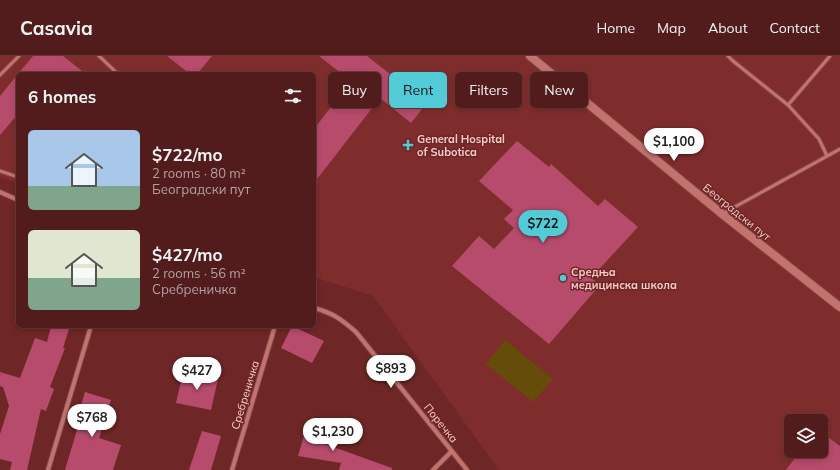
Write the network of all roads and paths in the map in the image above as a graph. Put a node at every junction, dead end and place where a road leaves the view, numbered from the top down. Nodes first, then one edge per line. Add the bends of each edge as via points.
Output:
1 (19, 56) edge
2 (99, 56) edge
3 (530, 56) edge
4 (728, 56) edge
5 (830, 56) edge
6 (116, 72) edge
7 (0, 75) edge
8 (788, 105) junction
9 (840, 150) edge
10 (827, 156) junction
11 (0, 171) edge
12 (16, 176) edge
13 (0, 192) edge
14 (16, 199) edge
15 (722, 214) junction
16 (840, 307) edge
17 (316, 308) edge
18 (90, 328) edge
19 (274, 328) edge
20 (452, 451) junction
21 (48, 470) edge
22 (232, 470) edge
23 (433, 470) edge
24 (467, 470) edge

1 - 7 lane
2 - 6 lane
3 - 15 main road, Београдски пут
4 - 8 lane
5 - 8 lane
8 - 10 lane via 819,139
9 - 10 lane
10 - 15 lane
11 - 12 lane
13 - 14 street
15 - 16 main road, Београдски пут
17 - 20 street, Поречка via 330,312 356,332
18 - 21 street
19 - 22 street, Сребреничка
20 - 23 street
20 - 24 street, Поречка

